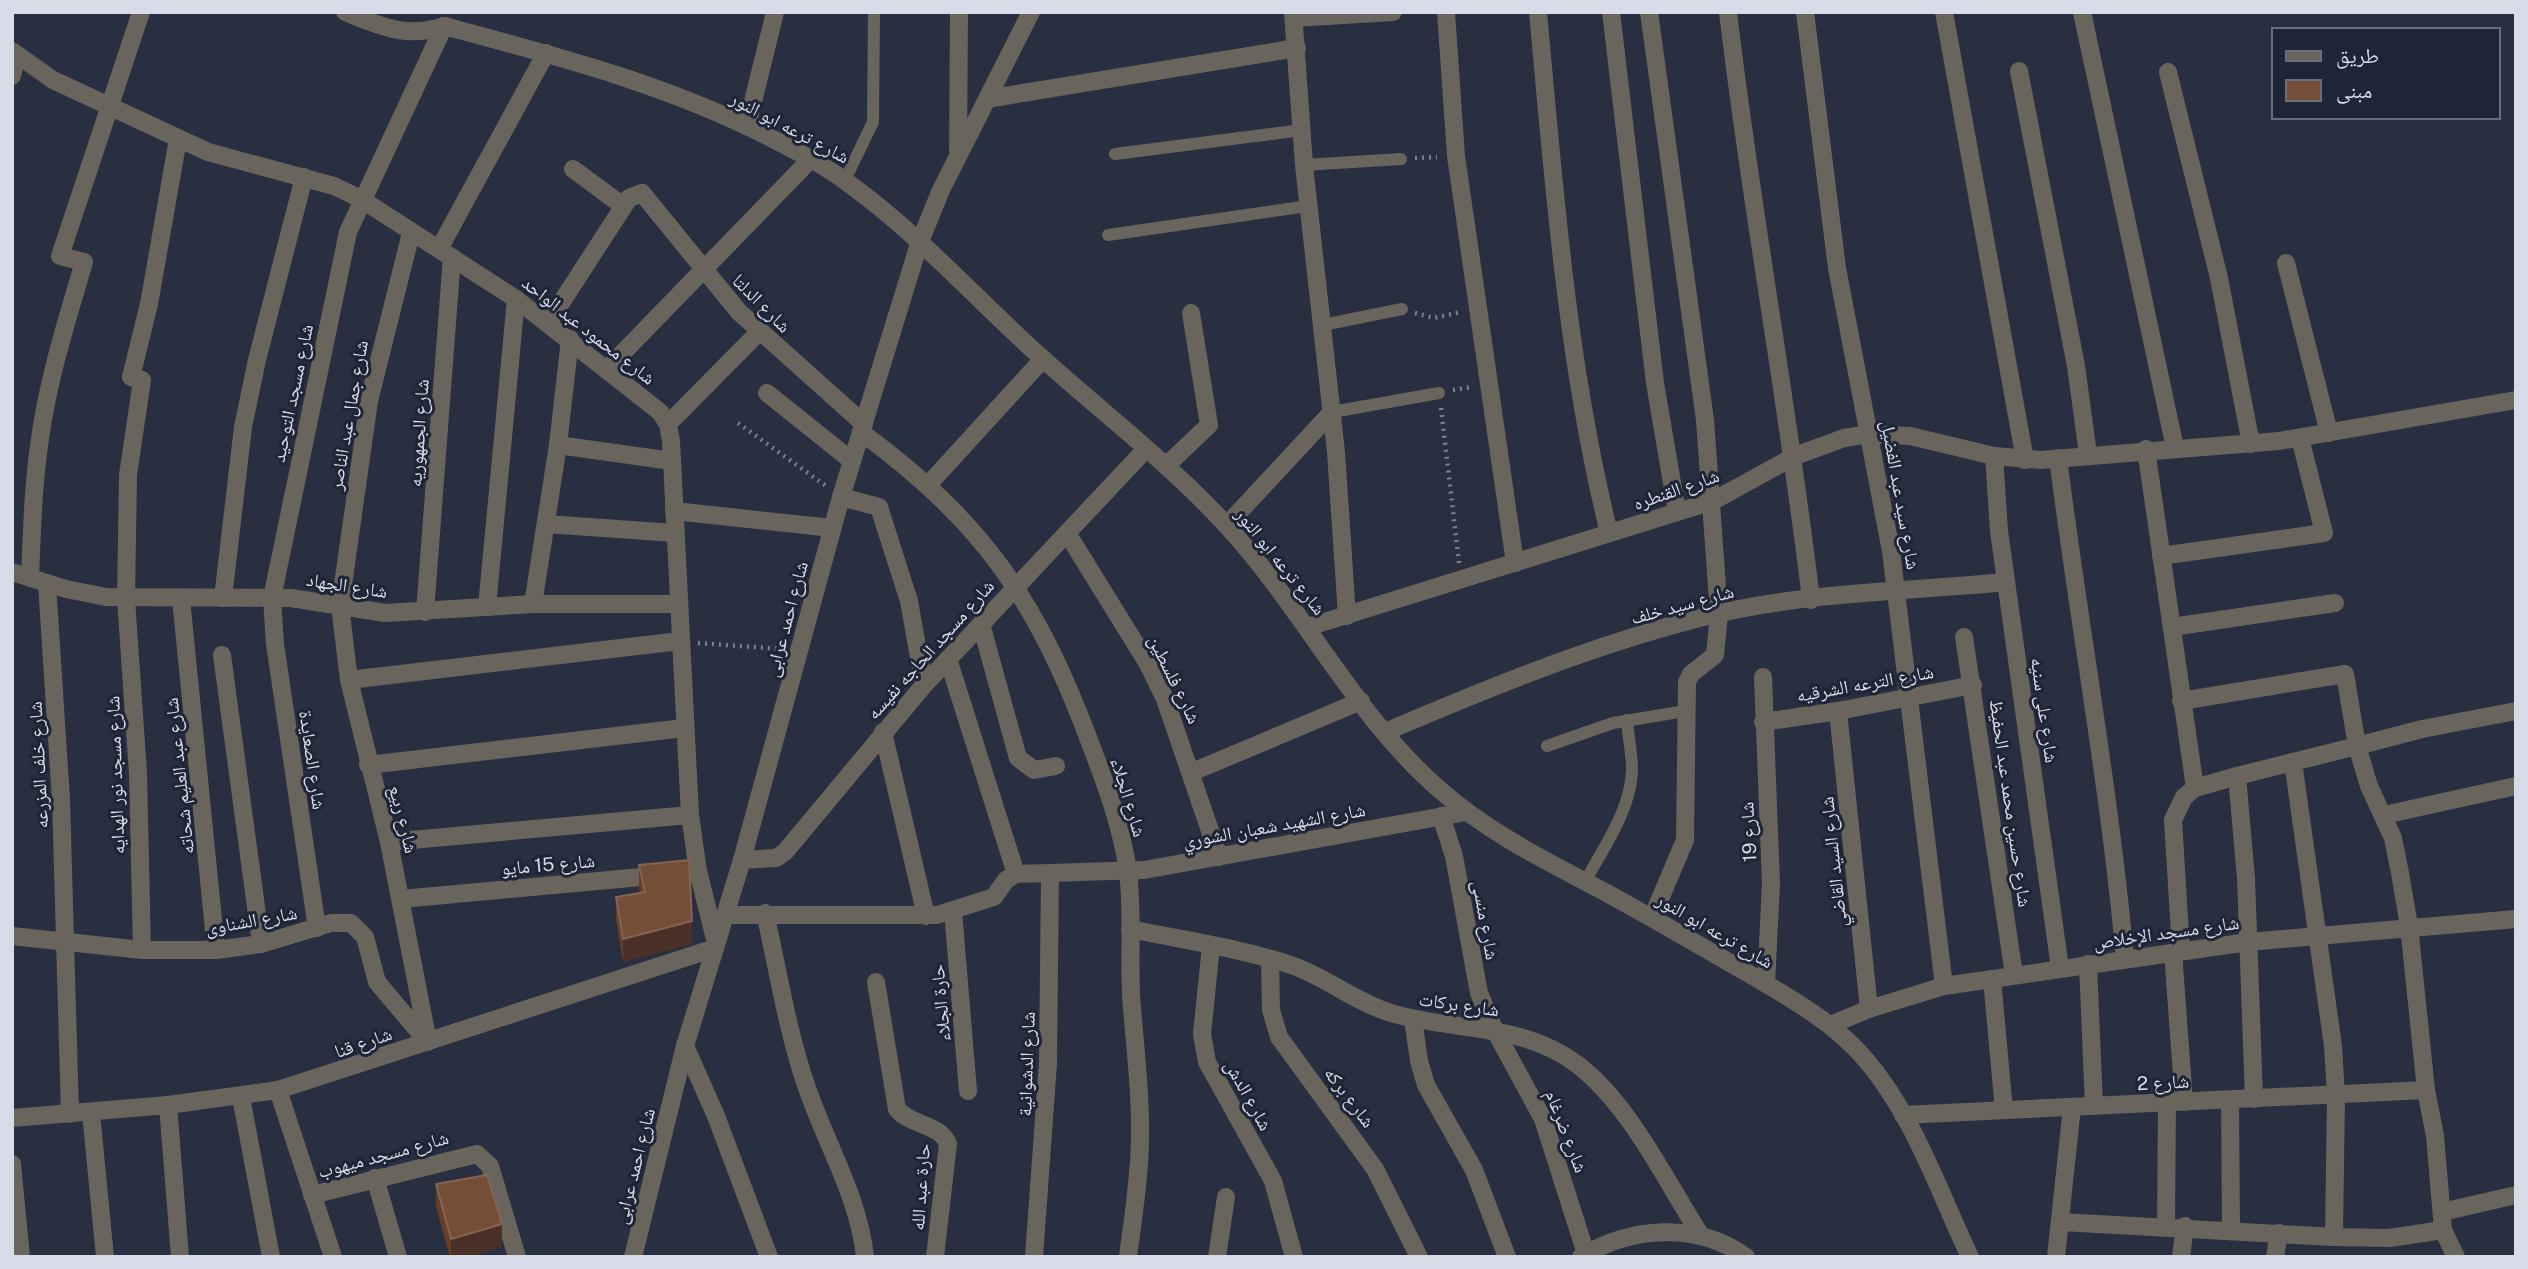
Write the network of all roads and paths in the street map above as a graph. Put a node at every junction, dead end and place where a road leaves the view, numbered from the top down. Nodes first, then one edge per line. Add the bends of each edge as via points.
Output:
1 (141, 12) edge
2 (345, 12) edge
3 (775, 12) edge
4 (874, 12) edge
5 (959, 12) edge
6 (1031, 12) edge
7 (1393, 12) edge
8 (1446, 12) edge
9 (1538, 12) edge
10 (1611, 12) edge
11 (1649, 12) edge
12 (1728, 12) edge
13 (1805, 12) edge
14 (1944, 12) edge
15 (2082, 12) edge
16 (1294, 15) edge
17 (439, 19) edge
18 (1297, 48) junction
19 (14, 53) edge
20 (546, 53) junction
21 (2019, 71) dead end
22 (2168, 72) dead end
23 (12, 76) edge
24 (987, 99) junction
25 (108, 106) junction
26 (747, 126) junction
27 (1302, 130) junction
28 (178, 139) junction
29 (1115, 154) dead end
30 (958, 155) junction
31 (1456, 156) junction
32 (811, 159) junction
33 (1401, 159) joint
34 (1304, 165) junction
35 (573, 169) dead end
36 (304, 177) junction
37 (845, 180) junction
38 (361, 199) junction
39 (623, 206) junction
40 (1308, 206) junction
41 (411, 233) junction
42 (1108, 235) dead end
43 (919, 244) junction
44 (446, 253) junction
45 (2286, 263) dead end
46 (702, 270) junction
47 (516, 299) junction
48 (1402, 309) joint
49 (1475, 309) junction
50 (1191, 313) dead end
51 (548, 323) junction
52 (1323, 325) junction
53 (759, 332) junction
54 (570, 339) junction
55 (1043, 359) junction
56 (607, 369) junction
57 (1486, 384) junction
58 (766, 393) dead end
59 (1439, 393) junction
60 (2516, 400) edge
61 (1332, 412) junction
62 (738, 423) dead end
63 (668, 424) junction
64 (863, 428) junction
65 (2329, 433) junction
66 (1870, 434) junction
67 (2300, 438) junction
68 (2251, 444) junction
69 (558, 445) junction
70 (2175, 447) junction
71 (1146, 449) junction
72 (2146, 449) junction
73 (2088, 454) junction
74 (1795, 456) junction
75 (1994, 456) junction
76 (2058, 458) junction
77 (2025, 460) junction
78 (672, 461) junction
79 (852, 461) junction
80 (1166, 466) junction
81 (928, 485) junction
82 (841, 497) junction
83 (1713, 501) junction
84 (674, 511) junction
85 (1677, 512) junction
86 (545, 524) junction
87 (1227, 525) junction
88 (832, 528) junction
89 (675, 533) junction
90 (1067, 533) junction
91 (1609, 533) junction
92 (2161, 556) junction
93 (1514, 563) junction
94 (12, 572) edge
95 (1461, 580) junction
96 (39, 581) junction
97 (2006, 582) junction
98 (1017, 586) junction
99 (1896, 592) junction
100 (181, 598) junction
101 (223, 598) junction
102 (272, 598) junction
103 (126, 599) junction
104 (1811, 600) junction
105 (2335, 603) dead end
106 (533, 604) junction
107 (678, 604) junction
108 (340, 606) junction
109 (487, 607) junction
110 (425, 612) junction
111 (1719, 614) junction
112 (1347, 615) junction
113 (981, 624) junction
114 (2172, 627) junction
115 (1308, 628) junction
116 (1964, 637) dead end
117 (680, 641) junction
118 (799, 650) junction
119 (222, 655) dead end
120 (948, 659) junction
121 (1763, 677) dead end
122 (349, 680) junction
123 (924, 685) junction
124 (1973, 685) junction
125 (1908, 696) junction
126 (1361, 701) junction
127 (2181, 701) junction
128 (1685, 711) junction
129 (1838, 711) junction
130 (2516, 711) edge
131 (1627, 720) junction
132 (1763, 722) junction
133 (684, 728) junction
134 (883, 732) junction
135 (1385, 732) junction
136 (1547, 746) dead end
137 (2357, 746) junction
138 (2293, 762) junction
139 (368, 765) junction
140 (1056, 766) dead end
141 (1192, 772) junction
142 (2237, 776) junction
143 (2195, 789) junction
144 (2515, 791) edge
145 (1466, 812) junction
146 (690, 815) junction
147 (2384, 815) junction
148 (1441, 816) junction
149 (389, 842) junction
150 (1219, 856) junction
151 (742, 860) junction
152 (698, 872) junction
153 (1049, 873) junction
154 (1128, 873) junction
155 (1016, 874) junction
156 (1585, 882) junction
157 (401, 899) junction
158 (953, 911) junction
159 (765, 913) junction
160 (725, 915) junction
161 (926, 916) junction
162 (1652, 918) junction
163 (2516, 919) edge
164 (2409, 926) junction
165 (317, 928) junction
166 (1130, 929) junction
167 (2317, 934) junction
168 (12, 936) edge
169 (2248, 942) junction
170 (64, 943) junction
171 (261, 944) junction
172 (715, 946) junction
173 (1211, 946) junction
174 (142, 950) junction
175 (216, 950) junction
176 (2177, 951) junction
177 (1269, 959) junction
178 (2125, 959) junction
179 (2088, 964) junction
180 (2060, 968) junction
181 (2014, 975) junction
182 (1992, 979) junction
183 (876, 982) dead end
184 (1766, 984) junction
185 (1944, 986) junction
186 (1868, 1009) junction
187 (1413, 1019) junction
188 (1830, 1026) junction
189 (1494, 1029) junction
190 (428, 1042) junction
191 (685, 1046) junction
192 (278, 1090) junction
193 (2426, 1090) junction
194 (968, 1091) dead end
195 (2336, 1095) junction
196 (241, 1097) junction
197 (2254, 1099) junction
198 (2230, 1100) junction
199 (2176, 1102) junction
200 (168, 1105) junction
201 (2094, 1106) junction
202 (2072, 1107) junction
203 (2004, 1110) junction
204 (91, 1113) junction
205 (70, 1114) junction
206 (1903, 1115) junction
207 (12, 1118) edge
208 (12, 1164) edge
209 (375, 1178) junction
210 (312, 1195) junction
211 (2516, 1195) edge
212 (1226, 1196) dead end
213 (2442, 1221) junction
214 (2061, 1222) junction
215 (2166, 1226) junction
216 (2185, 1226) junction
217 (2231, 1230) junction
218 (2279, 1233) junction
219 (1701, 1236) junction
220 (2334, 1237) junction
221 (2389, 1238) junction
222 (1583, 1255) edge
223 (21, 1257) edge
224 (105, 1257) edge
225 (180, 1257) edge
226 (271, 1257) edge
227 (333, 1257) edge
228 (398, 1257) edge
229 (517, 1257) edge
230 (633, 1257) edge
231 (769, 1257) edge
232 (865, 1257) edge
233 (935, 1257) edge
234 (1034, 1257) edge
235 (1128, 1257) edge
236 (1217, 1257) edge
237 (1294, 1257) edge
238 (1419, 1257) edge
239 (1507, 1257) edge
240 (1746, 1257) edge
241 (1970, 1257) edge
242 (2056, 1257) edge
243 (2181, 1257) edge
244 (2275, 1257) edge
245 (2389, 1257) edge
246 (2456, 1257) edge

1 - 25 street
2 - 17 street, شارع ترعه ابو النور via 402,33
3 - 26 street
4 - 37 lane via 873,122
5 - 30 street
6 - 24 street, شارع احمد عرابى
7 - 16 street
8 - 31 street
9 - 91 street via 1567,297 1588,444
10 - 85 street via 1653,369
11 - 83 street
12 - 74 street via 1751,197
13 - 66 street, شارع سيد عبد الفضيل via 1837,268
14 - 77 street
15 - 70 street
16 - 18 street
17 - 20 street, شارع ترعه ابو النور
17 - 38 street, شارع مسجد التوحيد
18 - 24 street
18 - 27 street
19 - 23 street
19 - 25 street, شارع محمود عبد الواحد via 53,80
20 - 26 street, شارع ترعه ابو النور via 658,87
20 - 44 street
21 - 73 street
22 - 68 street via 2219,278
24 - 30 street, شارع احمد عرابى
25 - 28 street, شارع محمود عبد الواحد
25 - 96 street, شارع خلف المزرعه via 61,256 84,262 62,335 40,437 33,507
26 - 32 street, شارع ترعه ابو النور
27 - 29 lane
27 - 34 street
28 - 36 street, شارع محمود عبد الواحد via 240,162
28 - 103 street, شارع مسجد نور الهدايه via 131,377 142,380 128,475
30 - 43 street, شارع احمد عرابى
31 - 33 path
31 - 49 street
32 - 37 street, شارع ترعه ابو النور
32 - 46 street
33 - 34 lane
34 - 40 street
35 - 39 street
36 - 38 street, شارع محمود عبد الواحد
36 - 101 street via 243,427
37 - 43 street, شارع ترعه ابو النور
38 - 41 street, شارع محمود عبد الواحد
38 - 102 street, شارع مسجد التوحيد via 343,248
39 - 46 street, شارع الدلتا via 632,194 647,196
39 - 51 street
40 - 42 lane
40 - 52 street
41 - 44 street, شارع محمود عبد الواحد
41 - 108 street, شارع جمال عبد الناصر via 369,401
43 - 55 street, شارع ترعه ابو النور
43 - 64 street, شارع احمد عرابى
44 - 47 street, شارع محمود عبد الواحد
44 - 110 street, شارع الجمهوريه
45 - 65 street
46 - 53 street, شارع الدلتا
46 - 56 street
47 - 51 street, شارع محمود عبد الواحد
47 - 109 street
48 - 49 path via 1434,318
48 - 52 lane
49 - 57 street
50 - 80 street via 1209,425
51 - 54 street, شارع محمود عبد الواحد
52 - 61 street
53 - 63 street
53 - 64 street, شارع الدلتا
54 - 56 street, شارع محمود عبد الواحد
54 - 69 street
55 - 71 street, شارع ترعه ابو النور
55 - 81 street
56 - 63 street, شارع محمود عبد الواحد
57 - 59 path
57 - 93 street
58 - 79 street
59 - 61 lane
59 - 95 path
60 - 65 street, شارع القنطره
61 - 87 street
61 - 112 street
62 - 82 path
63 - 78 street
64 - 79 street, شارع احمد عرابى
64 - 81 street, شارع الجلاء
65 - 67 street, شارع القنطره
66 - 74 street, شارع القنطره via 1819,445
66 - 75 street, شارع القنطره via 1910,436
66 - 99 street, شارع سيد عبد الفضيل
67 - 68 street, شارع القنطره
67 - 92 street via 2324,533
68 - 70 street, شارع القنطره
69 - 78 street
69 - 86 street
70 - 72 street, شارع القنطره
71 - 80 street, شارع ترعه ابو النور
71 - 90 street, شارع مسجد الحاجه نفيسه
72 - 73 street, شارع القنطره
72 - 92 street
73 - 76 street, شارع القنطره
74 - 83 street, شارع القنطره
74 - 104 street
75 - 77 street, شارع القنطره
75 - 97 street, شارع على سنيه
76 - 77 street, شارع القنطره
76 - 178 street via 2110,810
78 - 84 street
79 - 82 street, شارع احمد عرابى
80 - 87 street, شارع ترعه ابو النور
81 - 98 street, شارع الجلاء via 990,550
82 - 88 street, شارع احمد عرابى
82 - 123 street via 879,507 909,601
83 - 85 street, شارع القنطره
83 - 111 street
84 - 88 street
84 - 89 street
85 - 91 street, شارع القنطره
86 - 89 street
86 - 106 street
87 - 115 street, شارع ترعه ابو النور
88 - 118 street, شارع احمد عرابى
89 - 107 street
90 - 98 street, شارع مسجد الحاجه نفيسه
90 - 141 street, شارع فلسطين via 1148,664
91 - 93 street, شارع القنطره
92 - 114 street
93 - 95 street, شارع القنطره
94 - 96 street, شارع الجهاد
95 - 112 street, شارع القنطره
96 - 103 street, شارع الجهاد
96 - 170 street, شارع خلف المزرعه via 58,727
97 - 99 street, شارع سيد خلف
97 - 180 street, شارع على سنيه
98 - 113 street, شارع مسجد الحاجه نفيسه
98 - 154 street, شارع الجلاء via 1048,639 1072,695 1117,823
99 - 104 street, شارع سيد خلف
99 - 125 street, شارع سيد عبد الفضيل
100 - 101 street, شارع الجهاد
100 - 103 street, شارع الجهاد
100 - 175 street, شارع عبد العليم شحاته
101 - 102 street, شارع الجهاد
102 - 108 street, شارع الجهاد
102 - 165 street, شارع الصعايدة
103 - 174 street, شارع مسجد نور الهدايه via 138,773
104 - 111 street, شارع سيد خلف
105 - 114 street
106 - 107 street, شارع الجهاد
106 - 109 street, شارع الجهاد
107 - 117 street
108 - 110 street, شارع الجهاد via 384,613
108 - 122 street, شارع ربيع
109 - 110 street, شارع الجهاد
111 - 128 street via 1715,656 1689,677
111 - 135 street, شارع سيد خلف via 1516,679
112 - 115 street, شارع القنطره
113 - 120 street, شارع مسجد الحاجه نفيسه
113 - 140 street via 1018,758 1034,770
114 - 127 street
115 - 126 street, شارع ترعه ابو النور
116 - 124 street, شارع حسين محمد عبد الحفيظ
117 - 118 path
117 - 122 street
117 - 133 street
118 - 151 street, شارع احمد عرابى
119 - 171 street
120 - 123 street, شارع مسجد الحاجه نفيسه
120 - 155 street
121 - 132 street, شارع 19
122 - 139 street, شارع ربيع
123 - 134 street, شارع مسجد الحاجه نفيسه
124 - 125 street, شارع الترعه الشرقيه
124 - 181 street, شارع حسين محمد عبد الحفيظ
125 - 129 street, شارع الترعه الشرقيه
125 - 185 street, شارع سيد عبد الفضيل
126 - 135 street, شارع ترعه ابو النور
126 - 141 street
127 - 137 street via 2345,674
127 - 143 street
128 - 131 lane
128 - 162 street via 1685,840
129 - 132 street, شارع الترعه الشرقيه
129 - 186 street, شارع السيد القاضي
130 - 137 street
131 - 136 lane
131 - 156 lane via 1632,771 1629,790
132 - 184 street, شارع 19 via 1771,883
133 - 139 street
133 - 146 street
134 - 151 street, شارع مسجد الحاجه نفيسه via 785,852 776,858
134 - 161 street
135 - 145 street, شارع ترعه ابو النور via 1436,788
137 - 138 street
137 - 147 street via 2368,786
138 - 142 street
138 - 167 street
139 - 149 street, شارع ربيع
141 - 150 street, شارع فلسطين
142 - 143 street
142 - 169 street
143 - 176 street via 2177,807 2173,820
144 - 147 street
145 - 148 street, شارع الشهيد شعبان الشوري
145 - 156 street, شارع ترعه ابو النور via 1513,844
146 - 149 street
146 - 152 street
147 - 164 street via 2393,838
148 - 150 street, شارع الشهيد شعبان الشوري
148 - 189 street, شارع منسى via 1454,856 1475,980
149 - 157 street, شارع ربيع
150 - 154 street, شارع الشهيد شعبان الشوري
151 - 160 street, شارع احمد عرابى
152 - 157 street, شارع 15 مايو
152 - 172 street
153 - 154 street, شارع الشهيد شعبان الشوري
153 - 155 street, شارع الشهيد شعبان الشوري
153 - 234 street, شارع الدشوانية via 1048,1063
154 - 166 street, شارع الجلاء
155 - 158 street via 994,897
156 - 162 street, شارع ترعه ابو النور
157 - 190 street, شارع ربيع
158 - 161 street
158 - 194 street, حارة الجلاء
159 - 160 street
159 - 161 street
159 - 232 street via 805,1082 846,1184
160 - 172 street, شارع احمد عرابى
162 - 184 street, شارع ترعه ابو النور
163 - 164 street, شارع مسجد الإخلاص
164 - 167 street, شارع مسجد الإخلاص
164 - 193 street
165 - 171 street, شارع الشناوى
165 - 190 street, شارع الشناوى via 341,921 359,928 377,982
166 - 173 street, شارع بركات
166 - 235 street, شارع الجلاء via 1140,1133
167 - 169 street, شارع مسجد الإخلاص
167 - 195 street
168 - 170 street, شارع الشناوى
169 - 176 street, شارع مسجد الإخلاص
169 - 197 street
170 - 174 street, شارع الشناوى
170 - 205 street, شارع خلف المزرعه
171 - 175 street, شارع الشناوى
172 - 190 street, شارع قنا
172 - 191 street, شارع احمد عرابى
173 - 177 street, شارع بركات
173 - 237 street, شارع الدش via 1202,1020 1205,1055 1273,1181
174 - 175 street, شارع الشناوى
176 - 178 street, شارع مسجد الإخلاص
176 - 199 street
177 - 187 street, شارع بركات via 1313,975 1367,1004
177 - 238 street, شارع بركه via 1271,1010 1279,1037 1375,1169
178 - 179 street, شارع مسجد الإخلاص
179 - 180 street, شارع مسجد الإخلاص
179 - 201 street
180 - 181 street, شارع مسجد الإخلاص
181 - 182 street, شارع مسجد الإخلاص
182 - 185 street, شارع مسجد الإخلاص
182 - 203 street
183 - 233 street, حارة عبد الله via 897,1109 907,1119 939,1132 948,1144
184 - 188 street, شارع ترعه ابو النور
185 - 186 street, شارع مسجد الإخلاص
186 - 188 street, شارع مسجد الإخلاص
187 - 189 street, شارع بركات
187 - 239 street via 1426,1085 1475,1170
188 - 206 street, شارع ترعه ابو النور via 1871,1066
189 - 219 street, شارع بركات via 1552,1049 1599,1083
189 - 222 street, شارع ضرغام via 1543,1119
190 - 192 street, شارع قنا
191 - 230 street, شارع احمد عرابى
191 - 231 street
192 - 196 street, شارع قنا
192 - 210 street
193 - 195 street, شارع 2
193 - 213 street
195 - 197 street, شارع 2
195 - 220 street
196 - 200 street, شارع قنا
196 - 226 street
197 - 198 street, شارع 2
198 - 199 street, شارع 2
198 - 217 street
199 - 201 street, شارع 2
199 - 215 street
200 - 204 street, شارع قنا
200 - 225 street
201 - 202 street, شارع 2
202 - 203 street, شارع 2
202 - 214 street
203 - 206 street, شارع 2
204 - 205 street, شارع قنا
204 - 224 street
205 - 207 street, شارع قنا
206 - 241 street, شارع ترعه ابو النور
208 - 223 street
209 - 210 street, شارع مسجد ميهوب
209 - 228 street
209 - 229 street, شارع مسجد ميهوب via 477,1154 490,1166
210 - 227 street
211 - 213 street
212 - 236 street
213 - 221 street
213 - 246 street
214 - 215 street
214 - 242 street
215 - 216 street
216 - 217 street
216 - 243 street
217 - 218 street
218 - 220 street
218 - 244 street
219 - 222 street via 1642,1233
219 - 240 street
220 - 221 street
221 - 245 street

